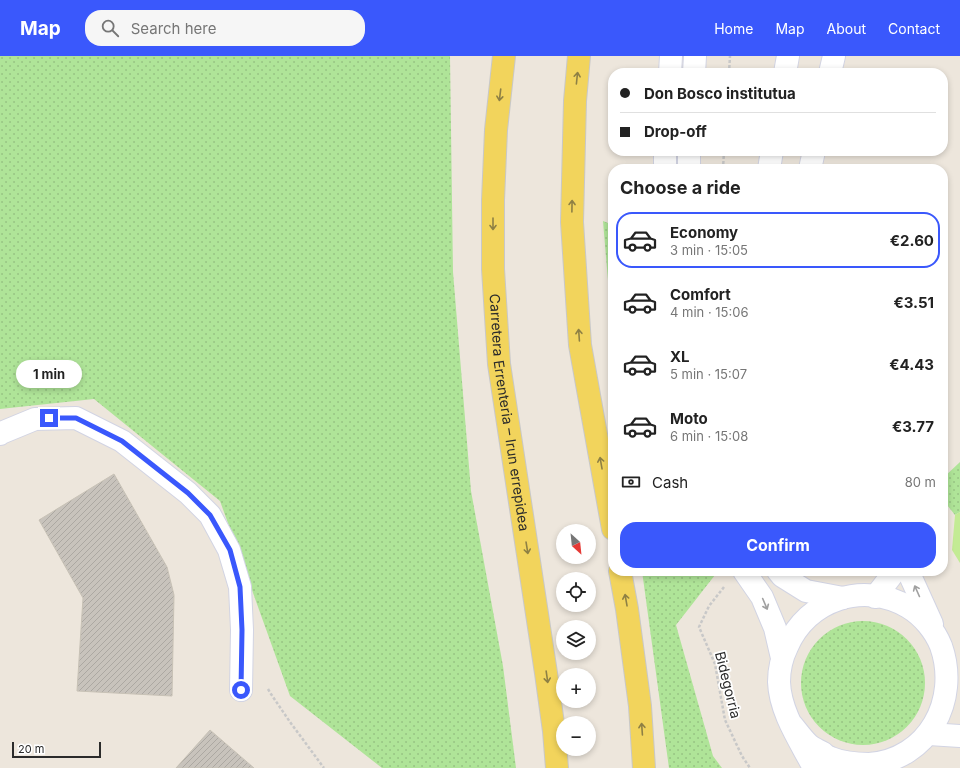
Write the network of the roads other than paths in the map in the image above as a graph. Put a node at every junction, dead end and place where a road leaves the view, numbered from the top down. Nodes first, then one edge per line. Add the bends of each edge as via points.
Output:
1 (504, 56) edge
2 (579, 56) edge
3 (671, 56) edge
4 (695, 56) edge
5 (788, 56) edge
6 (834, 56) edge
7 (670, 68) edge
8 (694, 68) edge
9 (786, 68) edge
10 (831, 68) edge
11 (0, 434) edge
12 (608, 501) edge
13 (621, 576) edge
14 (747, 576) edge
15 (782, 576) edge
16 (891, 576) edge
17 (910, 576) edge
18 (875, 597) junction
19 (843, 598) junction
20 (937, 636) junction
21 (782, 658) junction
22 (955, 682) edge
23 (241, 690) dead end
24 (792, 725) junction
25 (929, 734) junction
26 (960, 736) edge
27 (900, 761) edge
28 (557, 768) edge
29 (644, 768) edge
30 (814, 768) edge

1 -> 28 main road, Carretera Errenteria – Irun errepidea via 492,200 499,364 546,673
12 -> 2 main road via 580,345 572,222 575,101
3 - 7 street
4 - 8 street
5 - 9 street
6 - 10 street
11 - 23 street via 35,419 76,418 122,441 188,493 210,515 230,550 240,587
29 -> 13 main road via 640,706
14 -> 21 street via 762,597 775,628
15 - 19 street via 806,590
16 - 18 street
20 -> 17 street
18 - 19 street via 867,595
18 - 20 street via 890,599 909,608 924,620
19 - 21 street via 822,606 804,619 791,637
20 - 22 street
21 - 24 street via 779,681 782,704
22 - 25 street via 941,716
24 - 27 street via 808,744 830,758 855,764
24 - 30 street
25 - 26 street
25 - 27 street

